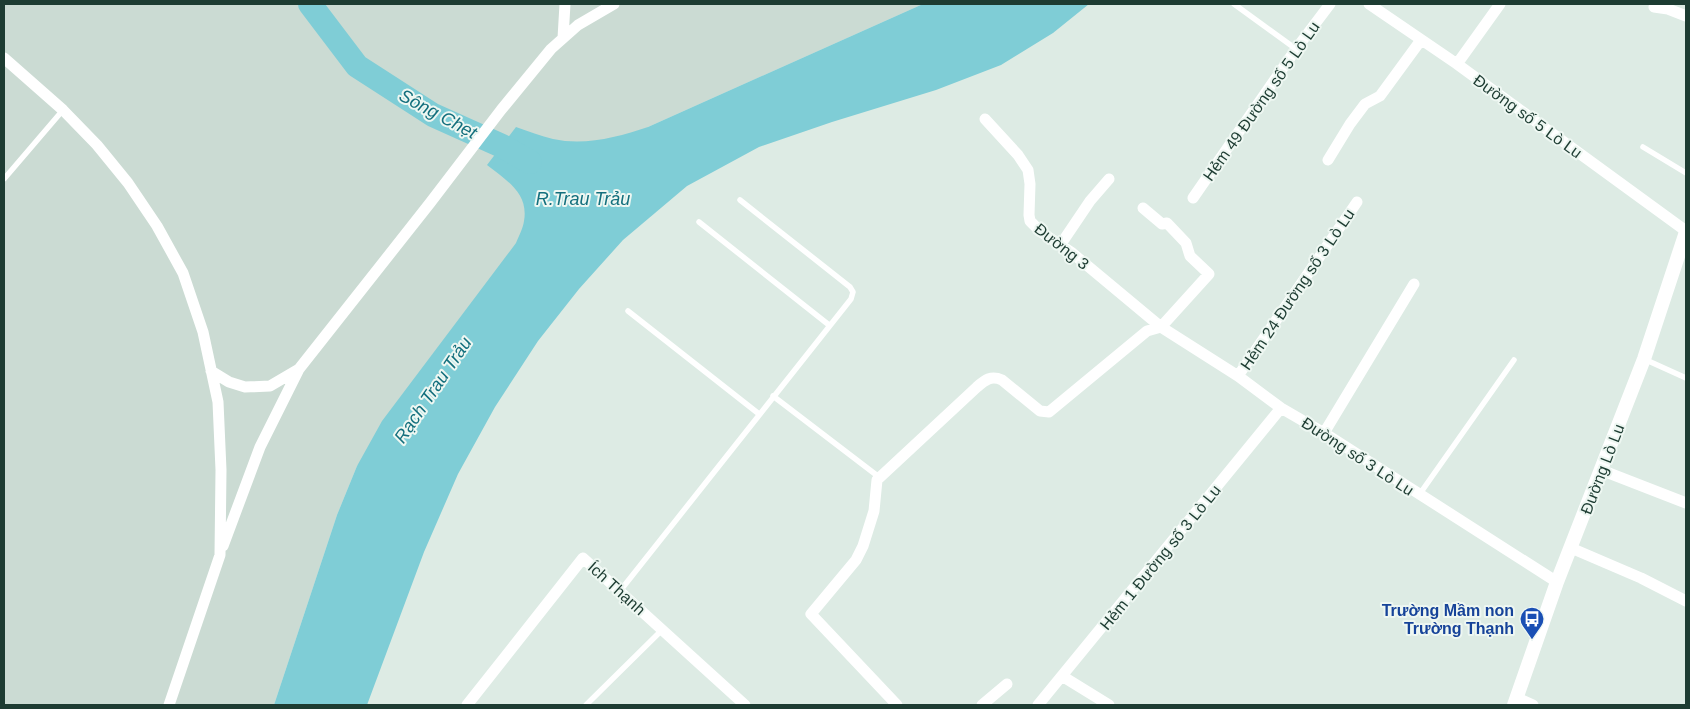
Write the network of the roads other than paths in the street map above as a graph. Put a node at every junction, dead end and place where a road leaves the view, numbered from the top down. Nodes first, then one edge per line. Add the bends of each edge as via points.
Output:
1 (564, 4) edge
2 (614, 4) edge
3 (1234, 4) edge
4 (1330, 4) edge
5 (1369, 4) edge
6 (1500, 4) edge
7 (1654, 7) dead end
8 (1686, 16) edge
9 (563, 38) junction
10 (1421, 40) junction
11 (1296, 49) junction
12 (4, 58) edge
13 (1457, 64) junction
14 (63, 110) junction
15 (985, 120) dead end
16 (1643, 147) dead end
17 (1328, 160) dead end
18 (1686, 174) edge
19 (4, 179) edge
20 (1110, 179) dead end
21 (1193, 198) dead end
22 (740, 200) dead end
23 (1357, 202) dead end
24 (1143, 208) dead end
25 (699, 222) dead end
26 (1686, 231) edge
27 (1061, 244) junction
28 (1414, 284) dead end
29 (628, 311) dead end
30 (829, 325) junction
31 (1161, 326) junction
32 (1644, 359) junction
33 (1514, 360) dead end
34 (299, 369) junction
35 (212, 371) junction
36 (1238, 376) junction
37 (1686, 378) edge
38 (774, 396) junction
39 (1281, 408) junction
40 (759, 414) junction
41 (1324, 433) junction
42 (1601, 470) junction
43 (879, 477) junction
44 (1419, 495) junction
45 (1686, 503) edge
46 (1571, 548) junction
47 (220, 554) junction
48 (1557, 582) junction
49 (620, 591) junction
50 (1686, 601) edge
51 (662, 630) junction
52 (1062, 676) junction
53 (1007, 684) dead end
54 (1516, 702) edge
55 (169, 705) edge
56 (467, 705) edge
57 (586, 705) edge
58 (745, 705) edge
59 (897, 705) edge
60 (982, 705) edge
61 (1038, 705) edge
62 (1109, 705) edge
63 (1533, 705) edge

1 - 9 street
2 - 9 street
3 - 11 lane
4 - 11 street, Hẻm 49 Đường số 5 Lò Lu
5 - 10 street, Đường số 5 Lò Lu
6 - 13 street
7 - 8 street
9 - 34 street via 501,110
10 - 13 street, Đường số 5 Lò Lu
10 - 17 street via 1380,96 1365,104
11 - 21 street, Hẻm 49 Đường số 5 Lò Lu
12 - 14 street
13 - 26 street, Đường số 5 Lò Lu
14 - 19 lane
14 - 35 street via 97,144 157,226 183,273
15 - 27 street, Đường 3 via 1028,170 1030,221
16 - 18 lane
20 - 27 street via 1090,201
22 - 30 lane via 852,290 851,299
23 - 36 street, Hẻm 24 Đường số 3 Lò Lu
24 - 31 street via 1162,224 1167,224 1186,243 1190,256 1209,274
25 - 30 lane
26 - 32 street, Đường Lò Lu
27 - 31 street, Đường 3
28 - 41 street
29 - 40 lane
30 - 38 lane
31 - 36 street, Đường số 3 Lò Lu
31 - 43 street via 1147,331 1049,412 1040,410 1002,380 988,379
32 - 37 lane
32 - 42 street, Đường Lò Lu
33 - 44 lane
34 - 35 street via 270,386 245,387
34 - 47 street via 260,447
35 - 47 street via 218,402 221,470
36 - 39 street, Đường số 3 Lò Lu
38 - 40 lane
38 - 43 lane
39 - 41 street, Đường số 3 Lò Lu
39 - 52 street, Hẻm 1 Đường số 3 Lò Lu
40 - 49 lane
41 - 44 street, Đường số 3 Lò Lu
42 - 45 street
42 - 46 street, Đường Lò Lu
43 - 59 street via 874,511 860,552 811,614
44 - 48 street, Đường số 3 Lò Lu
46 - 48 street, Đường Lò Lu
46 - 50 street
47 - 55 street
48 - 54 street, Đường Lò Lu
49 - 51 street, Ích Thạnh
49 - 56 street, Ích Thạnh via 583,558
51 - 57 lane
51 - 58 street, Ích Thạnh
52 - 61 street, Hẻm 1 Đường số 3 Lò Lu
52 - 62 street
53 - 60 street
54 - 63 street

